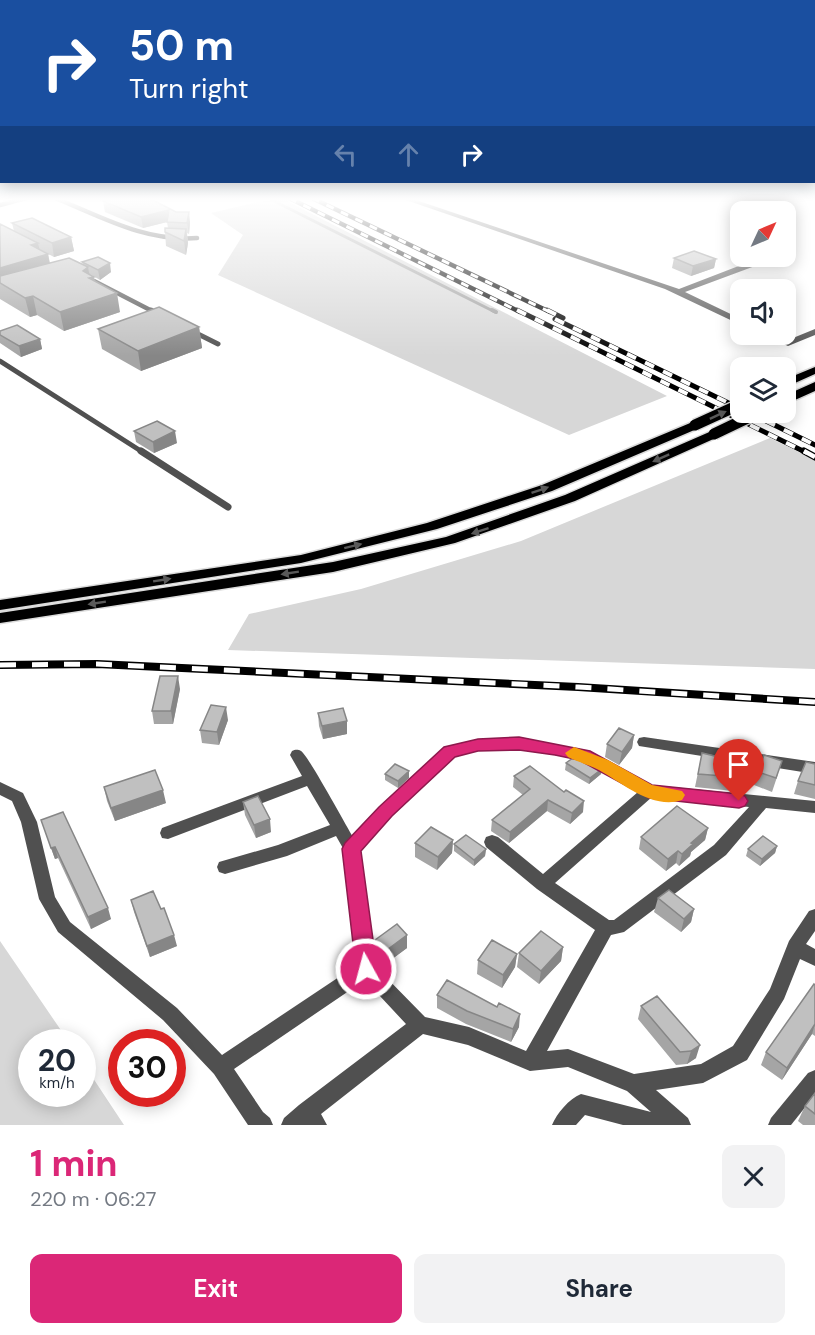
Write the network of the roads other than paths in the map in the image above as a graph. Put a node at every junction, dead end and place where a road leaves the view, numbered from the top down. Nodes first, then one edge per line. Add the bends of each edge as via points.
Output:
1 (558, 250) edge
2 (744, 267) edge
3 (83, 275) edge
4 (679, 292) junction
5 (730, 317) edge
6 (166, 318) edge
7 (187, 328) edge
8 (815, 332) edge
9 (796, 340) edge
10 (218, 344) dead end
11 (0, 361) edge
12 (815, 370) edge
13 (796, 379) edge
14 (815, 386) edge
15 (796, 396) edge
16 (730, 409) edge
17 (737, 423) edge
18 (228, 507) dead end
19 (0, 605) edge
20 (0, 618) edge
21 (644, 742) dead end
22 (297, 755) dead end
23 (815, 768) edge
24 (312, 778) junction
25 (0, 788) edge
26 (649, 791) junction
27 (761, 803) junction
28 (815, 807) edge
29 (339, 828) junction
30 (168, 833) dead end
31 (492, 842) dead end
32 (351, 849) junction
33 (225, 867) dead end
34 (543, 884) junction
35 (815, 916) edge
36 (606, 928) junction
37 (795, 947) junction
38 (815, 958) edge
39 (366, 969) junction
40 (420, 1025) junction
41 (530, 1062) junction
42 (221, 1067) junction
43 (634, 1084) junction
44 (813, 1087) edge
45 (304, 1121) edge
46 (263, 1125) edge
47 (562, 1125) edge
48 (662, 1125) edge
49 (681, 1125) edge
50 (778, 1125) edge

1 - 4 street
2 - 4 street
3 - 6 lane
4 - 5 street
7 - 10 lane
8 - 9 street
11 - 18 lane
12 - 13 main road
14 - 15 main road
19 -> 16 main road, bridge via 301,559 432,526 547,488
17 -> 20 main road, bridge via 570,498 450,540 333,567
21 - 23 street
22 - 24 street
24 - 29 street
24 - 30 street
25 - 42 street via 18,797 29,822 47,899 64,927 170,1014
26 - 27 street
26 - 32 street via 584,755 519,743 478,745 450,752
26 - 34 street
27 - 28 street
27 - 36 street via 720,850 618,927
29 - 32 street
29 - 33 street
31 - 34 street
32 - 39 street
34 - 36 street
35 - 37 street
36 - 41 street
37 - 38 street
37 - 43 street via 778,993 740,1053 703,1073
39 - 40 street
39 - 42 street
40 - 41 street via 469,1036
40 - 45 street
41 - 43 street via 568,1058
42 - 46 street
43 - 49 street
44 - 50 street
47 - 48 street via 582,1104

